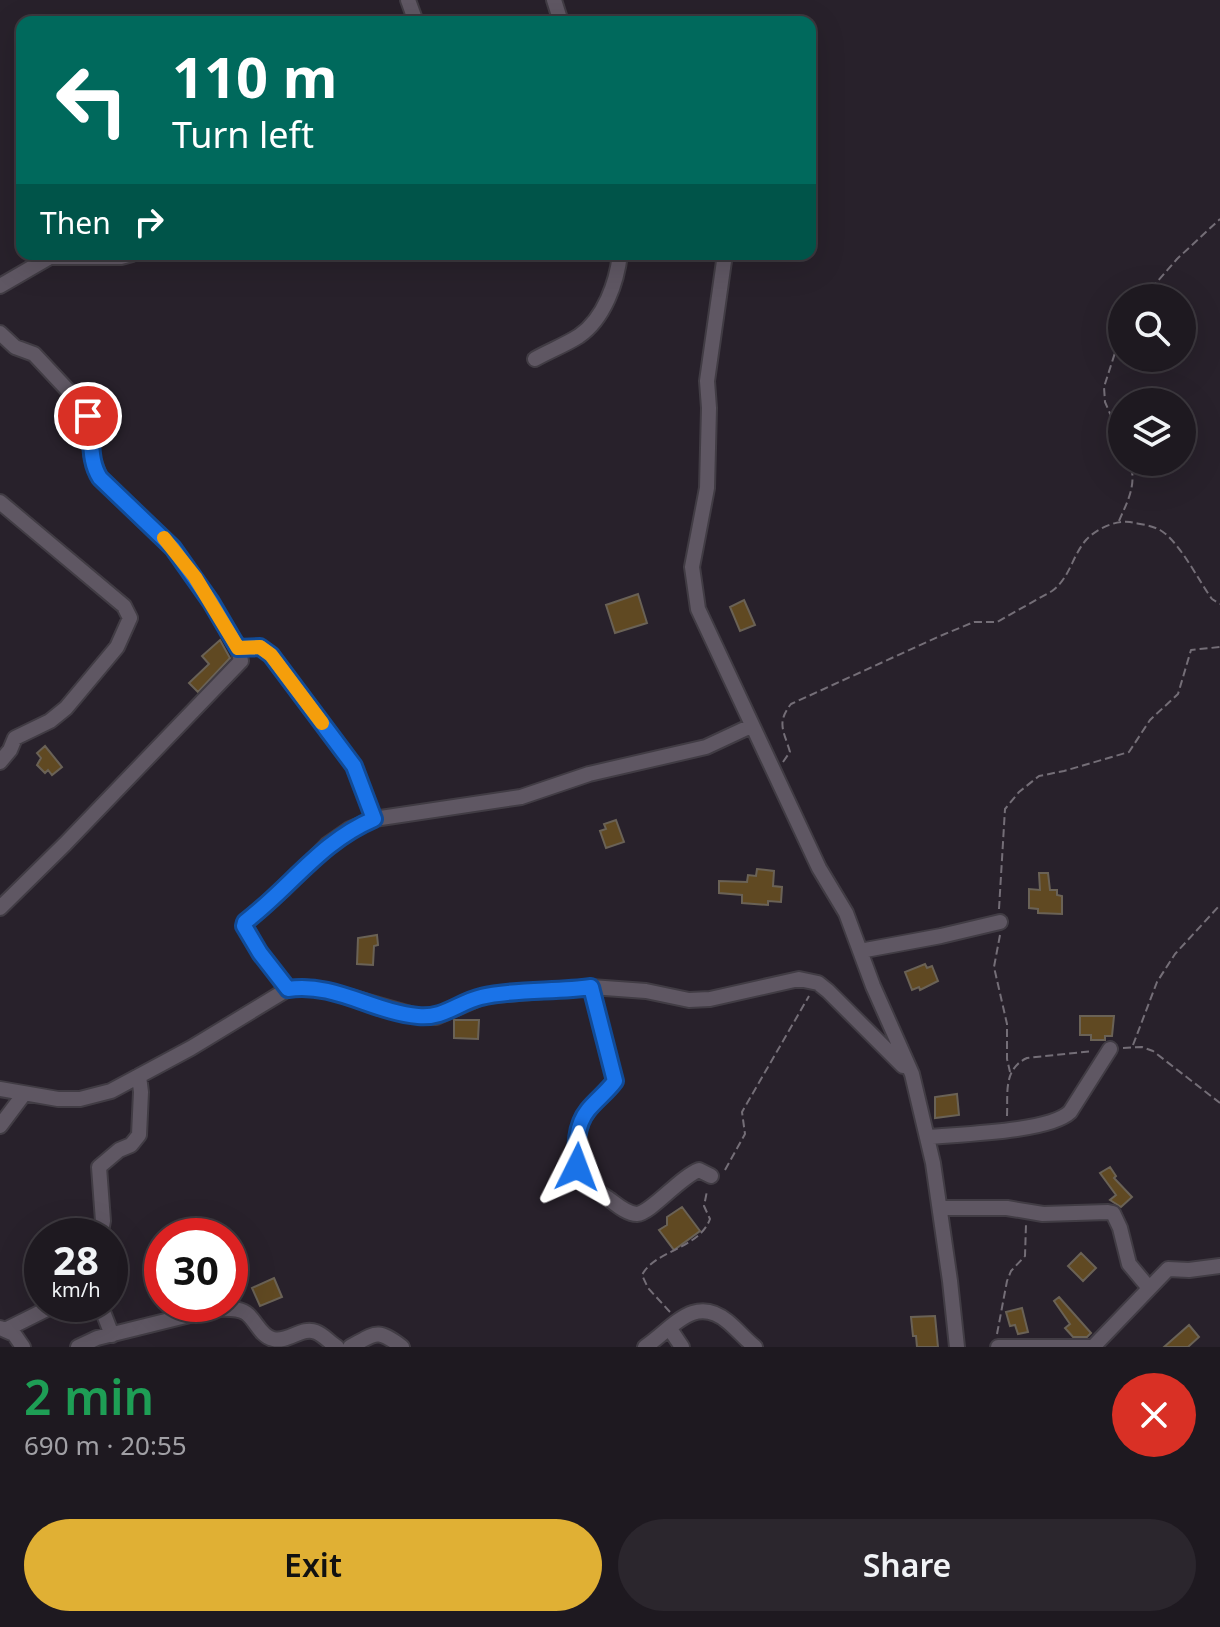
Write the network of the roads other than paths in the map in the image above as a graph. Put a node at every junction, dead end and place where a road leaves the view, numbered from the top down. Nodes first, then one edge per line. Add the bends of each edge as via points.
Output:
1 (45, 260) edge
2 (619, 260) edge
3 (724, 260) edge
4 (0, 286) edge
5 (0, 333) edge
6 (535, 359) dead end
7 (0, 502) edge
8 (238, 648) junction
9 (751, 726) junction
10 (0, 762) edge
11 (374, 819) junction
12 (0, 908) edge
13 (1000, 922) road end
14 (860, 951) junction
15 (591, 987) junction
16 (288, 989) junction
17 (1110, 1049) dead end
18 (912, 1074) junction
19 (139, 1076) junction
20 (0, 1089) edge
21 (24, 1094) junction
22 (0, 1126) edge
23 (928, 1137) junction
24 (711, 1176) road end
25 (940, 1208) junction
26 (103, 1218) edge
27 (1220, 1266) edge
28 (1149, 1288) junction
29 (24, 1319) edge
30 (107, 1322) edge
31 (675, 1325) junction
32 (3, 1328) edge
33 (112, 1335) junction
34 (23, 1347) edge
35 (78, 1347) edge
36 (337, 1347) edge
37 (350, 1347) edge
38 (402, 1347) edge
39 (645, 1347) edge
40 (682, 1347) edge
41 (755, 1347) edge
42 (957, 1347) edge
43 (998, 1347) edge
44 (1024, 1347) edge
45 (1092, 1347) edge

1 - 4 street
2 - 6 street via 600,314 581,335
3 - 9 street via 707,381 707,488 692,567 698,609
5 - 8 street via 15,347 34,354 77,400 88,416 91,454 100,478 173,548
7 - 10 street via 124,606 130,618 117,647 66,708 15,738
8 - 11 street via 260,647 271,655 354,766
8 - 12 street via 239,664
9 - 11 street via 706,747 589,774 521,797
9 - 14 street
11 - 16 street via 327,845 244,924
13 - 14 street
14 - 18 street
15 - 16 street via 484,996 436,1017 329,991
15 - 18 street via 689,1000 799,979 818,983
15 - 24 street via 615,1081 581,1122 576,1147 579,1176 636,1214 646,1212 694,1172
16 - 19 street
17 - 23 street via 1063,1119
18 - 23 street
19 - 21 street via 80,1099
19 - 26 street via 139,1135 99,1167
20 - 21 street
21 - 22 street
23 - 25 street
25 - 28 street via 1113,1213 1129,1264
25 - 42 street
27 - 28 street via 1168,1269
28 - 45 street
29 - 32 street
30 - 33 street
31 - 39 street
31 - 40 street
31 - 41 street via 700,1309 727,1321
32 - 34 street
33 - 35 street
33 - 36 street via 228,1309 246,1313 267,1337 281,1340 317,1332
37 - 38 street via 377,1333
43 - 44 street
44 - 45 street

